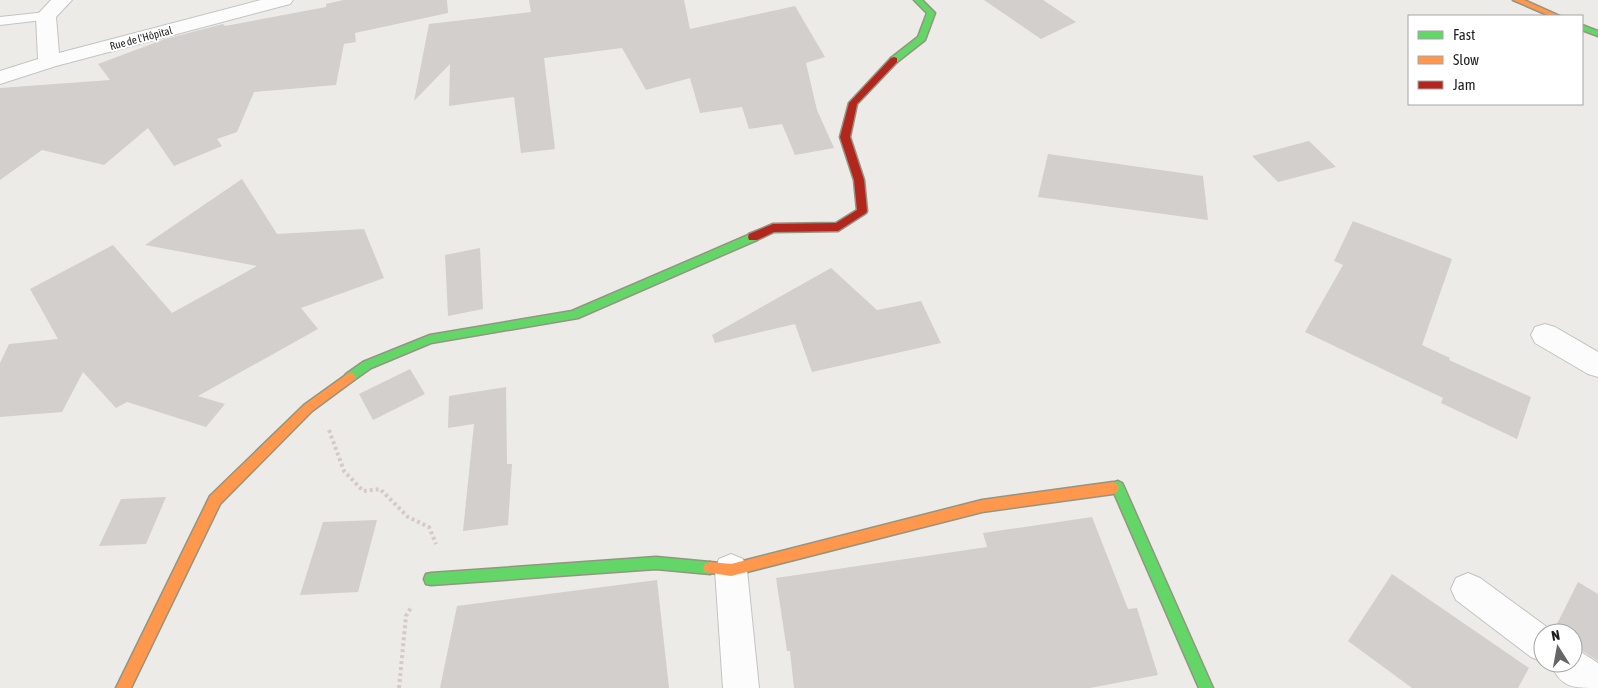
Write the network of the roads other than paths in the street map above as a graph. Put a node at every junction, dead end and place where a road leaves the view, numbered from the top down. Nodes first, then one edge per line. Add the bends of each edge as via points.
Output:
1 (62, 0) edge
2 (283, 0) edge
3 (918, 0) edge
4 (1518, 0) edge
5 (1554, 15) edge
6 (46, 16) junction
7 (0, 21) edge
8 (1583, 27) edge
9 (1598, 34) edge
10 (49, 62) junction
11 (0, 78) edge
12 (1545, 335) dead end
13 (1598, 366) edge
14 (731, 570) junction
15 (431, 579) road end
16 (1468, 590) dead end
17 (1533, 638) edge
18 (1582, 673) edge
19 (1598, 685) edge
20 (123, 688) edge
21 (741, 688) edge
22 (1206, 688) edge

1 - 6 street
2 - 10 street, Rue de l'Hôpital
3 - 20 street via 931,13 922,38 893,61 853,103 845,137 859,180 862,211 838,227 773,228 574,315 430,340 367,365 308,408 215,500
4 - 5 street
6 - 7 lane
6 - 10 street
8 - 9 street
10 - 11 street, Rue de l'Hôpital
12 - 13 street
14 - 15 street via 656,563
14 - 21 street
14 - 22 street via 982,506 1118,487
16 - 17 street
18 - 19 street

